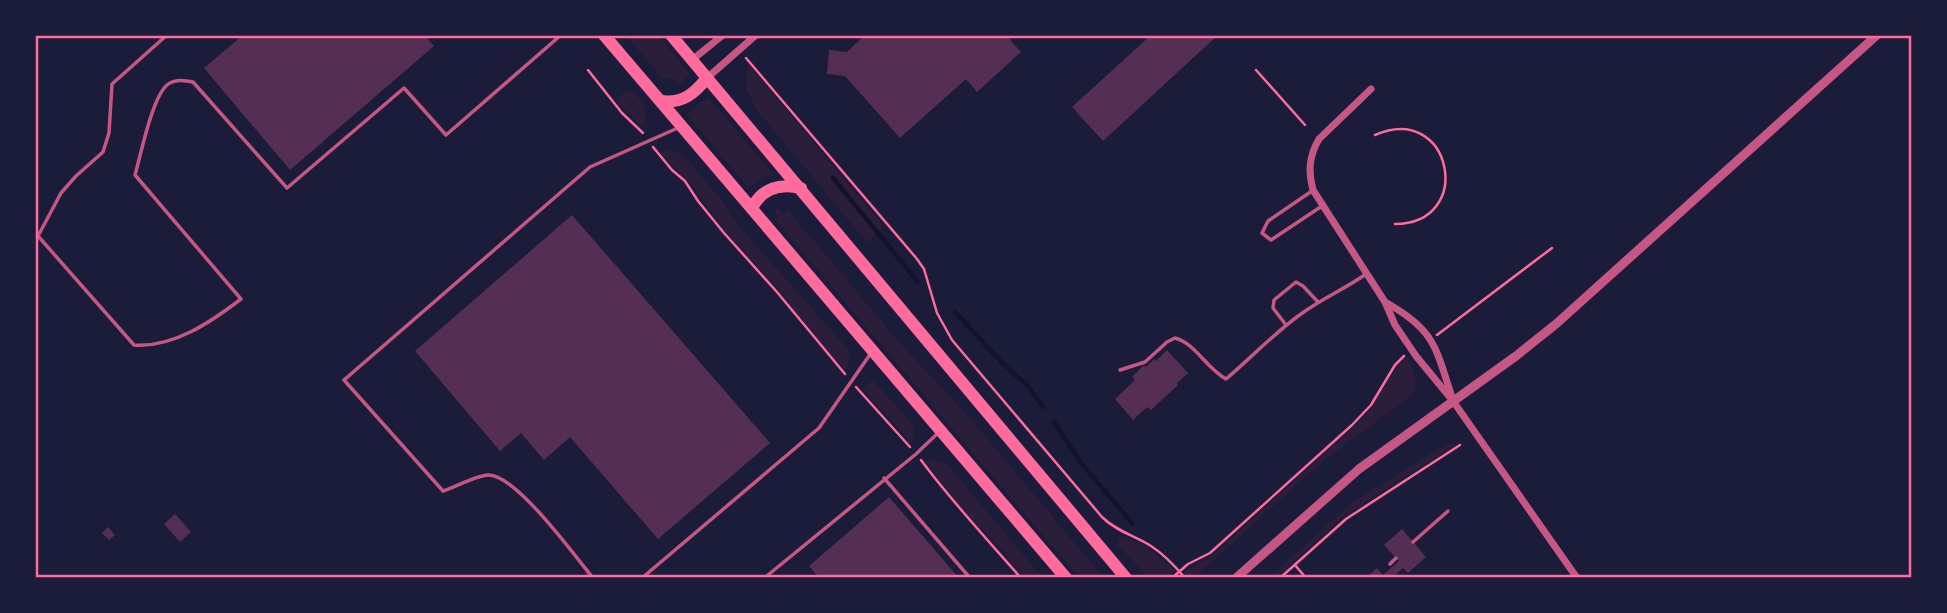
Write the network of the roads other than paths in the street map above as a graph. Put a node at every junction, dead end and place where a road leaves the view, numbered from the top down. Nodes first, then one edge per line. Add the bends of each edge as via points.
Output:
1 (167, 35) edge
2 (561, 35) edge
3 (604, 35) edge
4 (671, 35) edge
5 (723, 35) edge
6 (756, 35) edge
7 (1877, 35) edge
8 (692, 60) junction
9 (707, 78) junction
10 (1371, 89) dead end
11 (661, 102) junction
12 (682, 127) junction
13 (801, 188) junction
14 (1313, 190) junction
15 (1322, 206) junction
16 (752, 208) junction
17 (1366, 274) junction
18 (1318, 302) junction
19 (1385, 302) junction
20 (1286, 325) junction
21 (872, 350) junction
22 (1119, 370) dead end
23 (1453, 401) junction
24 (941, 431) junction
25 (884, 478) junction
26 (1448, 511) dead end
27 (1413, 542) dead end
28 (1396, 558) dead end
29 (1390, 564) dead end
30 (593, 578) edge
31 (642, 578) edge
32 (771, 578) edge
33 (970, 578) edge
34 (1066, 578) edge
35 (1126, 578) edge
36 (1236, 578) edge
37 (1577, 578) edge

1 - 2 lane via 112,84 103,152 61,194 38,236 134,345 175,338 241,299 135,175 157,98 168,84 184,79 193,82 287,188 404,88 446,135
3 - 11 main road
4 - 8 main road
5 - 8 street
6 - 9 street
7 - 23 street via 1556,324
8 - 9 main road
9 - 11 main road via 688,97
9 - 13 main road
10 - 14 street via 1313,149 1309,177
11 - 12 main road
12 - 16 main road
12 - 30 lane via 590,167 344,380 443,491 489,475 508,481
13 - 16 main road via 788,185 768,190
13 - 35 main road
14 - 15 street
14 - 15 lane via 1268,221 1262,233 1271,240
15 - 17 street
16 - 21 main road
17 - 18 lane
17 - 19 street
18 - 20 lane
18 - 20 lane via 1296,282 1274,300 1273,308
19 - 23 street via 1395,326
19 - 23 street via 1426,332
20 - 22 lane via 1226,379 1213,372 1185,341 1175,338 1145,362
21 - 24 main road
21 - 31 lane via 819,428
23 - 36 street via 1359,469
23 - 37 street
24 - 25 lane
24 - 34 main road
25 - 32 lane via 768,575
25 - 33 lane
26 - 27 lane
28 - 29 lane

